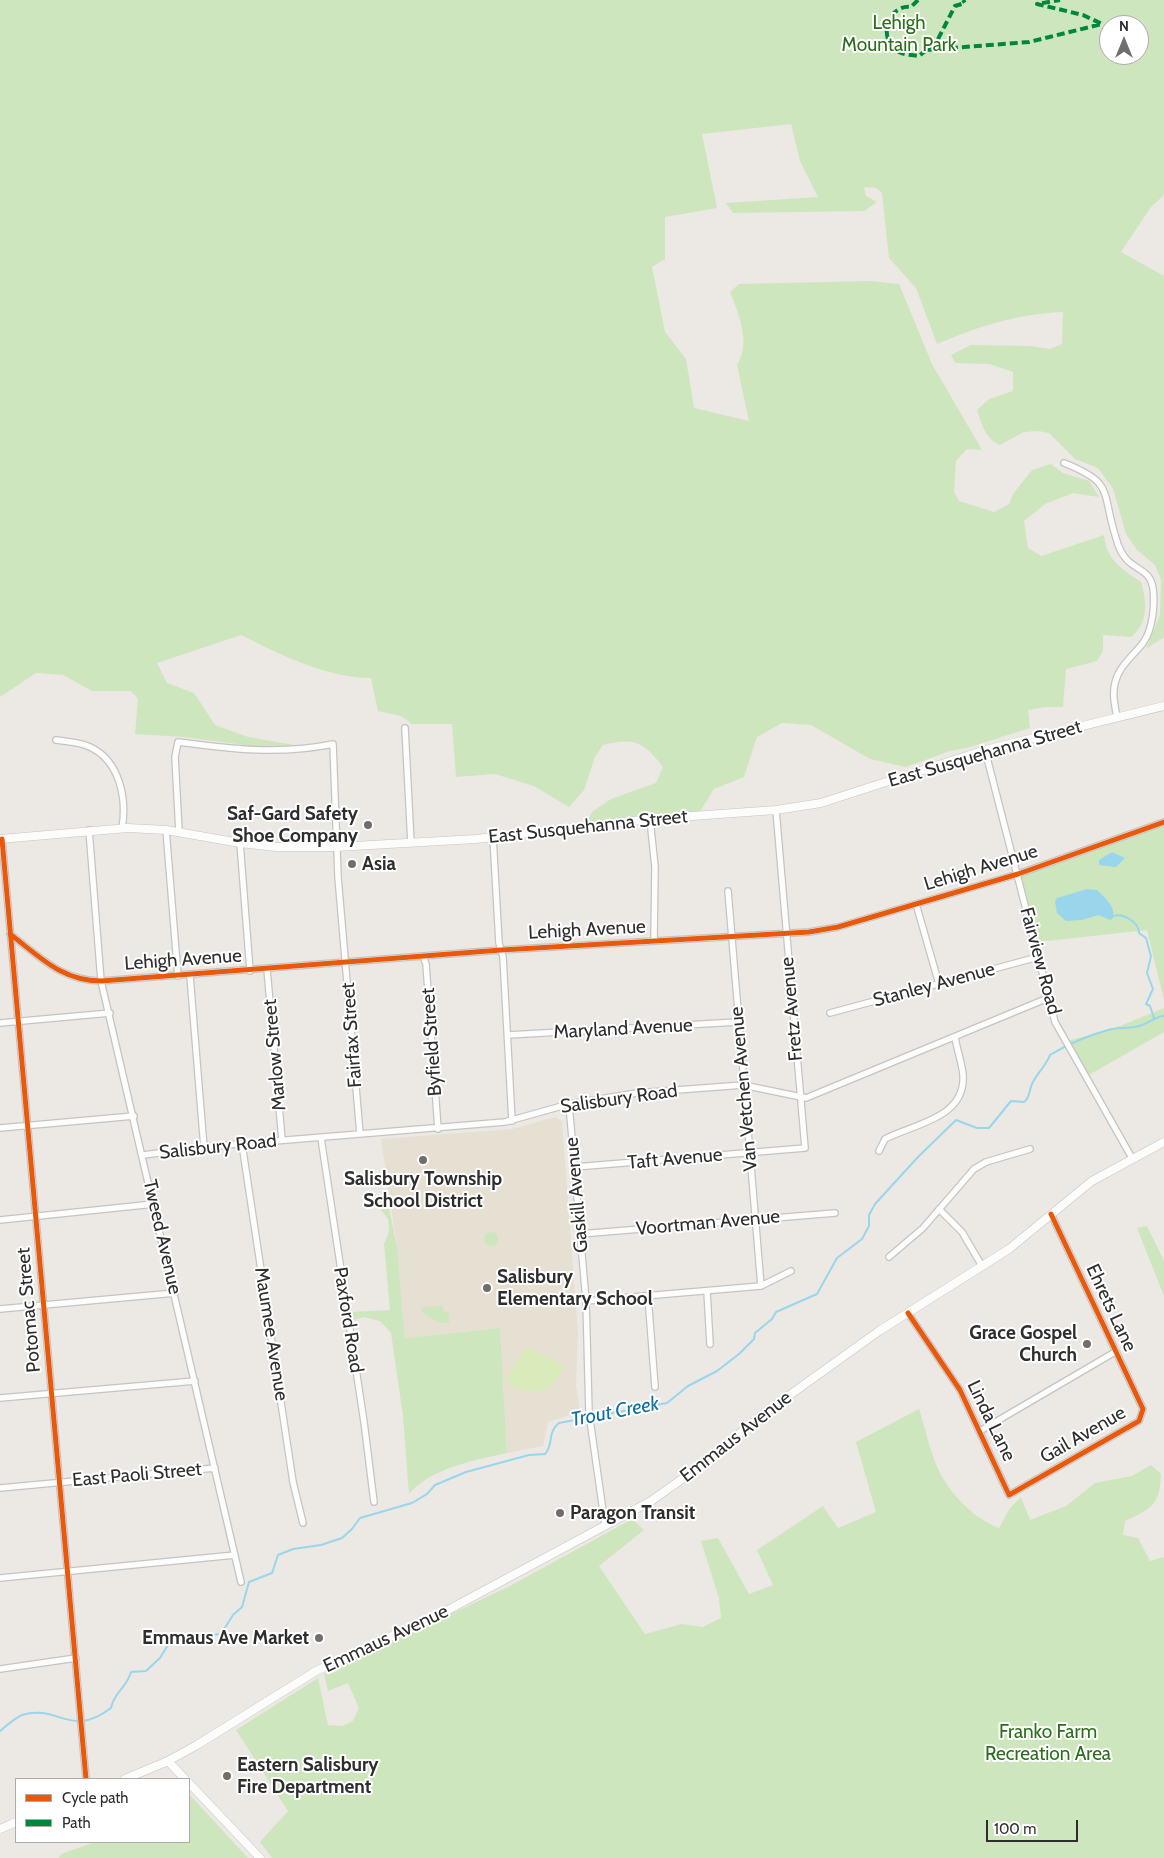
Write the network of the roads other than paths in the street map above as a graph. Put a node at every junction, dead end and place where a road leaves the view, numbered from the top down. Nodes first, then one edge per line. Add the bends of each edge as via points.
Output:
1 (1064, 463) dead end
2 (1164, 706) edge
3 (1117, 717) junction
4 (405, 728) dead end
5 (56, 740) dead end
6 (985, 750) junction
7 (776, 810) junction
8 (650, 818) junction
9 (1164, 822) edge
10 (122, 828) junction
11 (88, 830) junction
12 (166, 830) junction
13 (179, 832) junction
14 (493, 837) junction
15 (1, 839) edge
16 (411, 843) junction
17 (240, 844) junction
18 (336, 848) junction
19 (1018, 874) junction
20 (728, 891) dead end
21 (916, 904) junction
22 (10, 934) junction
23 (786, 934) junction
24 (730, 937) junction
25 (654, 941) junction
26 (500, 950) junction
27 (423, 956) junction
28 (1038, 957) junction
29 (345, 962) junction
30 (268, 969) junction
31 (250, 971) junction
32 (178, 976) junction
33 (190, 976) junction
34 (101, 981) junction
35 (939, 984) junction
36 (1048, 998) junction
37 (110, 1013) junction
38 (830, 1013) dead end
39 (18, 1022) junction
40 (738, 1022) junction
41 (0, 1023) edge
42 (508, 1035) junction
43 (955, 1037) junction
44 (743, 1085) junction
45 (801, 1098) junction
46 (569, 1104) junction
47 (134, 1116) junction
48 (512, 1121) junction
49 (28, 1125) junction
50 (0, 1128) edge
51 (438, 1128) junction
52 (360, 1134) junction
53 (320, 1138) junction
54 (282, 1140) junction
55 (1164, 1142) edge
56 (242, 1144) junction
57 (204, 1148) junction
58 (805, 1148) joint
59 (1030, 1149) dead end
60 (880, 1151) dead end
61 (749, 1153) junction
62 (143, 1155) junction
63 (1132, 1158) junction
64 (575, 1168) junction
65 (154, 1204) junction
66 (939, 1209) junction
67 (836, 1213) dead end
68 (1051, 1214) junction
69 (36, 1215) junction
70 (755, 1219) junction
71 (0, 1220) edge
72 (580, 1234) junction
73 (889, 1257) dead end
74 (982, 1266) junction
75 (791, 1271) dead end
76 (761, 1286) junction
77 (707, 1291) junction
78 (174, 1293) junction
79 (648, 1296) junction
80 (586, 1301) junction
81 (44, 1305) junction
82 (0, 1309) edge
83 (908, 1312) junction
84 (710, 1344) dead end
85 (1116, 1352) junction
86 (195, 1381) junction
87 (655, 1387) dead end
88 (51, 1394) junction
89 (0, 1398) edge
90 (1143, 1414) joint
91 (980, 1431) junction
92 (215, 1468) junction
93 (59, 1483) junction
94 (0, 1488) edge
95 (1009, 1495) joint
96 (374, 1502) dead end
97 (303, 1523) dead end
98 (606, 1525) junction
99 (235, 1555) junction
100 (67, 1571) junction
101 (0, 1578) edge
102 (242, 1582) dead end
103 (76, 1658) junction
104 (0, 1669) edge
105 (168, 1761) junction
106 (86, 1778) edge
107 (127, 1778) edge
108 (184, 1778) edge
109 (190, 1784) edge
110 (15, 1822) edge
111 (0, 1829) edge
112 (260, 1858) edge

1 - 3 street via 1091,474 1102,486 1120,548 1129,562 1147,574 1152,586 1153,612 1148,634 1123,665 1115,682 1113,695
2 - 3 main road, East Susquehanna Street
3 - 6 main road, East Susquehanna Street
4 - 16 street
5 - 10 street via 90,748 107,761 121,787 125,809
6 - 7 main road, East Susquehanna Street via 829,801
6 - 19 street, Fairview Road
7 - 8 main road, East Susquehanna Street
7 - 23 street, Fretz Avenue
8 - 14 main road, East Susquehanna Street
8 - 25 street
9 - 19 street, Lehigh Avenue
10 - 11 main road, East Susquehanna Street
10 - 12 main road, East Susquehanna Street
11 - 15 main road, East Susquehanna Street
11 - 34 street, Tweed Avenue
12 - 13 main road, East Susquehanna Street
12 - 32 street
13 - 17 main road, East Susquehanna Street
13 - 18 street, Fairfax Street via 175,757 178,742 255,752 301,750 333,744
14 - 16 main road, East Susquehanna Street
14 - 26 street
15 - 22 street, Potomac Street
16 - 18 main road, East Susquehanna Street
17 - 18 main road, East Susquehanna Street
17 - 31 street
18 - 29 street, Fairfax Street
19 - 21 street, Lehigh Avenue
19 - 28 street, Fairview Road
20 - 24 street, Van Vetchen Avenue
21 - 23 street, Lehigh Avenue via 824,930
21 - 35 street
22 - 34 street, Lehigh Avenue via 63,974 80,980
22 - 39 street, Potomac Street
23 - 24 street, Lehigh Avenue
23 - 45 street, Fretz Avenue
24 - 25 street, Lehigh Avenue
24 - 40 street, Van Vetchen Avenue
25 - 26 street, Lehigh Avenue
26 - 27 street, Lehigh Avenue
26 - 42 street
27 - 29 street, Lehigh Avenue
27 - 51 street, Byfield Street
28 - 35 street, Stanley Avenue
28 - 36 street, Fairview Road
29 - 30 street, Lehigh Avenue
29 - 52 street, Fairfax Street
30 - 31 street, Lehigh Avenue
30 - 54 street, Marlow Street
31 - 33 street, Lehigh Avenue
32 - 33 street, Lehigh Avenue
32 - 34 street, Lehigh Avenue
33 - 57 street
34 - 37 street, Tweed Avenue
35 - 38 street, Stanley Avenue
36 - 43 street
36 - 63 street, Fairview Road via 1055,1022 1067,1045
37 - 39 street
37 - 47 street, Tweed Avenue
39 - 41 street
39 - 49 street, Potomac Street
40 - 42 street, Maryland Avenue
40 - 44 street, Van Vetchen Avenue
42 - 48 street
43 - 45 street
43 - 60 street via 963,1077 957,1100 940,1116 885,1139
44 - 45 street, Salisbury Road
44 - 46 street, Salisbury Road via 637,1093
44 - 61 street, Van Vetchen Avenue
45 - 58 street, Fretz Avenue
46 - 48 street, Salisbury Road
46 - 64 street, Gaskill Avenue
47 - 49 street
47 - 62 street, Tweed Avenue
48 - 51 street, Salisbury Road
49 - 50 street
49 - 69 street, Potomac Street
51 - 52 street, Salisbury Road
52 - 53 street, Salisbury Road
53 - 54 street, Salisbury Road
53 - 96 street, Paxford Road
54 - 56 street, Salisbury Road
55 - 63 main road, Emmaus Avenue
56 - 57 street, Salisbury Road
56 - 97 street, Maumee Avenue via 293,1482
57 - 62 street, Salisbury Road
58 - 61 street, Taft Avenue
59 - 66 street via 978,1166
61 - 64 street, Taft Avenue
61 - 70 street, Van Vetchen Avenue
62 - 65 street, Tweed Avenue
63 - 68 main road, Emmaus Avenue via 1092,1181
64 - 72 street, Gaskill Avenue
65 - 69 street
65 - 78 street, Tweed Avenue
66 - 73 street via 923,1228
66 - 74 street via 962,1232
67 - 70 street, Voortman Avenue
68 - 74 main road, Emmaus Avenue
68 - 85 street, Ehrets Lane
69 - 71 street
69 - 81 street, Potomac Street
70 - 72 street, Voortman Avenue
70 - 76 street, Van Vetchen Avenue
72 - 80 street, Gaskill Avenue
74 - 83 main road, Emmaus Avenue
75 - 76 street
76 - 77 street
77 - 79 street
77 - 84 street
78 - 81 street
78 - 86 street, Tweed Avenue
79 - 80 street
79 - 87 street
80 - 98 street, Gaskill Avenue via 590,1416
81 - 82 street
81 - 88 street, Potomac Street
83 - 91 street, Linda Lane via 955,1381
83 - 98 main road, Emmaus Avenue via 796,1390 676,1484
85 - 90 street, Ehrets Lane
85 - 91 street
86 - 88 street
86 - 92 street, Tweed Avenue
88 - 89 street
88 - 93 street, Potomac Street
90 - 95 street, Gail Avenue via 1139,1421
91 - 95 street, Linda Lane
92 - 93 street, East Paoli Street
92 - 99 street, Tweed Avenue
93 - 94 street, East Paoli Street
93 - 100 street, Potomac Street
98 - 105 main road, Emmaus Avenue via 448,1610 316,1671
99 - 100 street
99 - 102 street, Tweed Avenue
100 - 101 street
100 - 103 street, Potomac Street
103 - 104 street
103 - 106 street, Potomac Street
105 - 107 main road, Emmaus Avenue
105 - 108 main road
109 - 112 main road
110 - 111 main road

